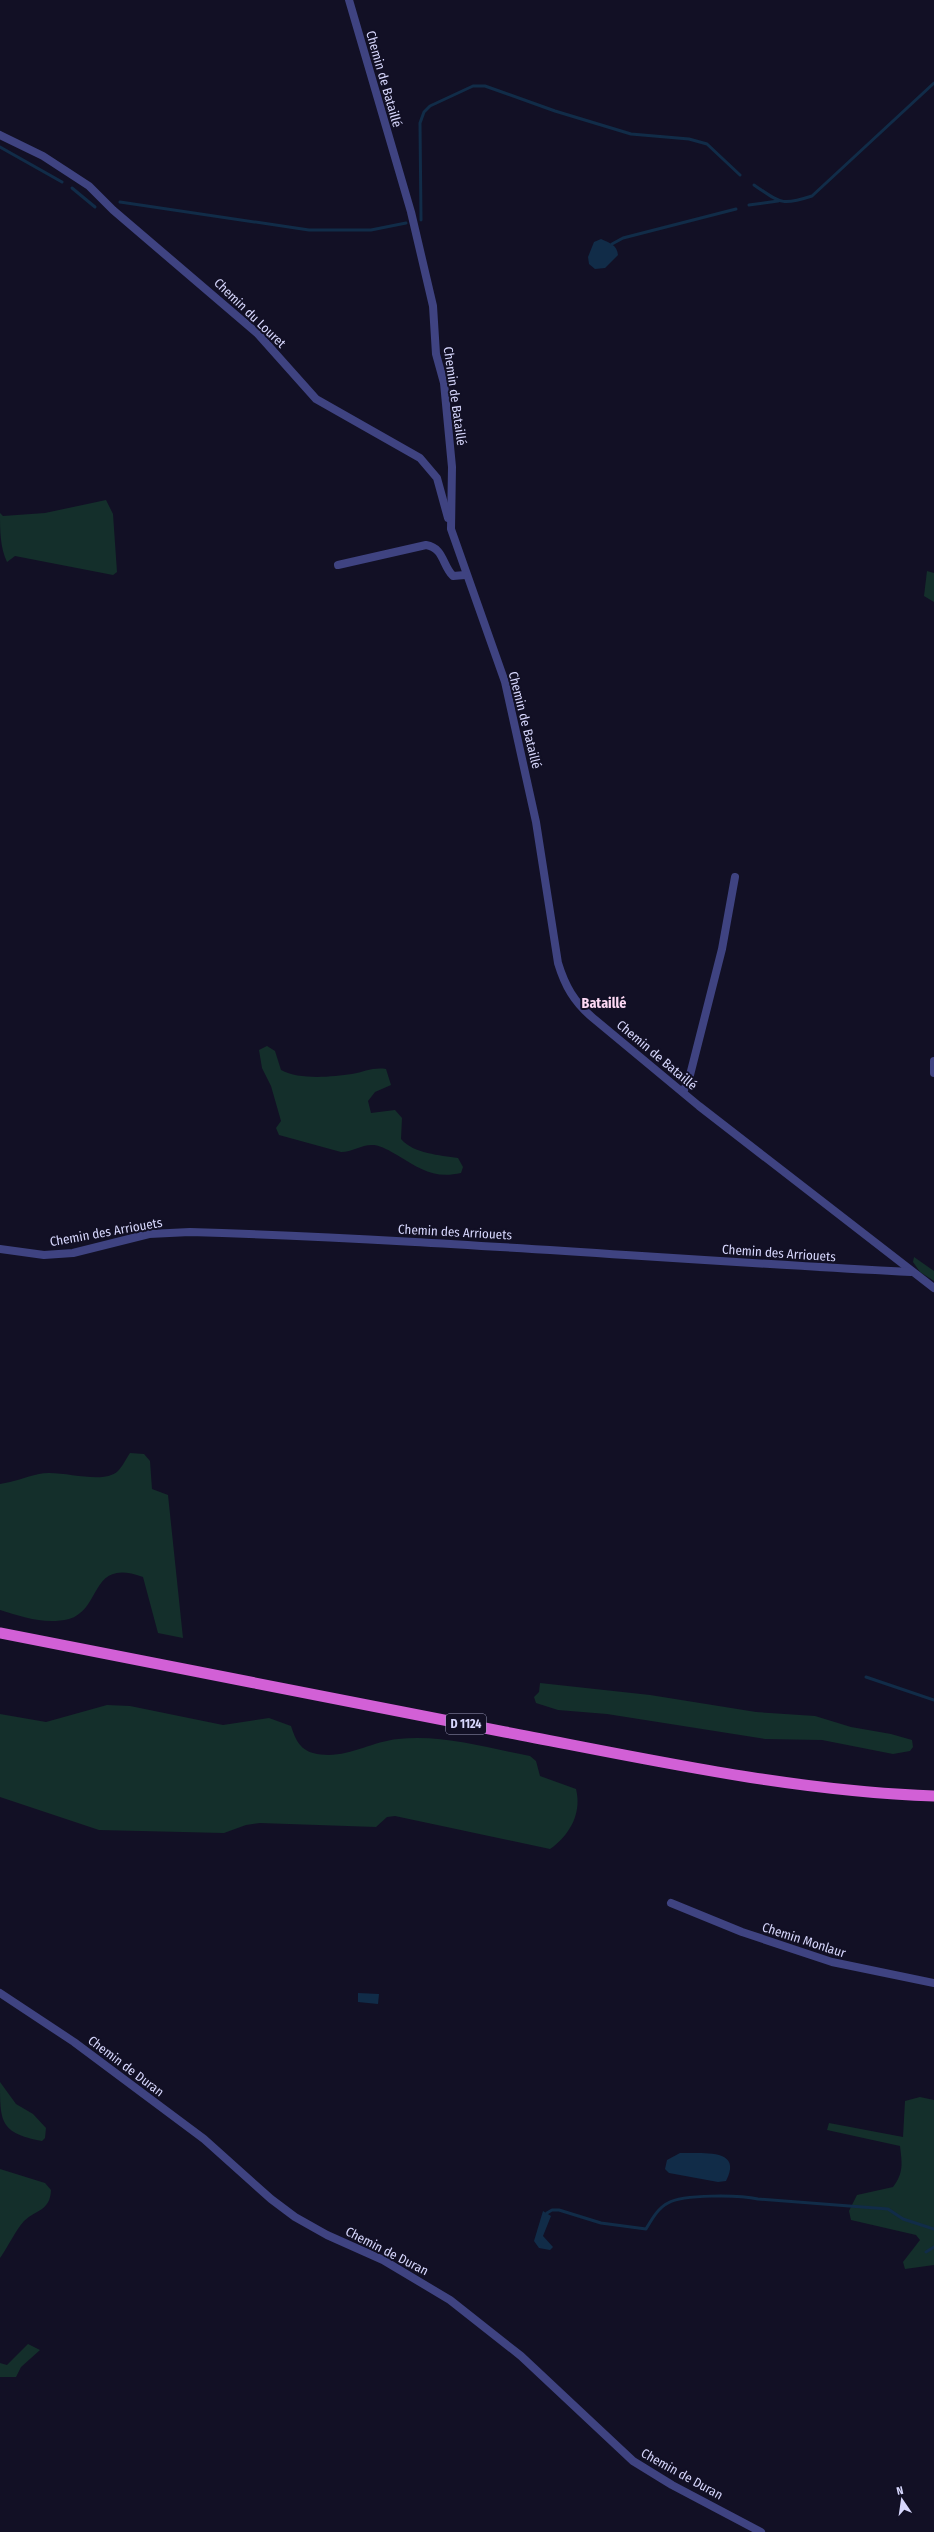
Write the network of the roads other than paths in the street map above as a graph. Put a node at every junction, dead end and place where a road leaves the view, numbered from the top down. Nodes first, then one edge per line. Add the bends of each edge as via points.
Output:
1 (349, 0) edge
2 (0, 135) edge
3 (451, 528) junction
4 (338, 565) dead end
5 (465, 575) dead end
6 (735, 877) dead end
7 (934, 1061) edge
8 (934, 1074) edge
9 (683, 1092) junction
10 (0, 1249) edge
11 (911, 1272) junction
12 (934, 1288) edge
13 (0, 1632) edge
14 (934, 1796) edge
15 (670, 1903) dead end
16 (934, 1983) edge
17 (0, 1993) edge
18 (761, 2532) edge

1 - 3 street, Chemin de Bataillé via 411,212 433,306 436,354 444,384 452,468
2 - 3 street, Chemin du Louret via 43,156 89,186 113,210 258,334 316,399 420,458 438,478
3 - 9 street, Chemin de Bataillé via 505,682 536,822 558,963 564,981 579,1006
4 - 5 street via 426,545 434,546 441,553 448,571 453,576
6 - 9 street via 722,949 689,1079
7 - 8 street
9 - 11 street, Chemin de Bataillé
10 - 11 street, Chemin des Arriouets via 44,1255 73,1253 149,1234 202,1233 509,1247 790,1267
11 - 12 street, Chemin de Bataillé
13 - 14 highway, D 1124 via 739,1775 870,1794
15 - 16 street, Chemin Monlaur via 742,1932 840,1965
17 - 18 street, Chemin de Duran via 74,2042 204,2139 295,2217 327,2235 383,2260 450,2300 520,2356 633,2461 672,2485

